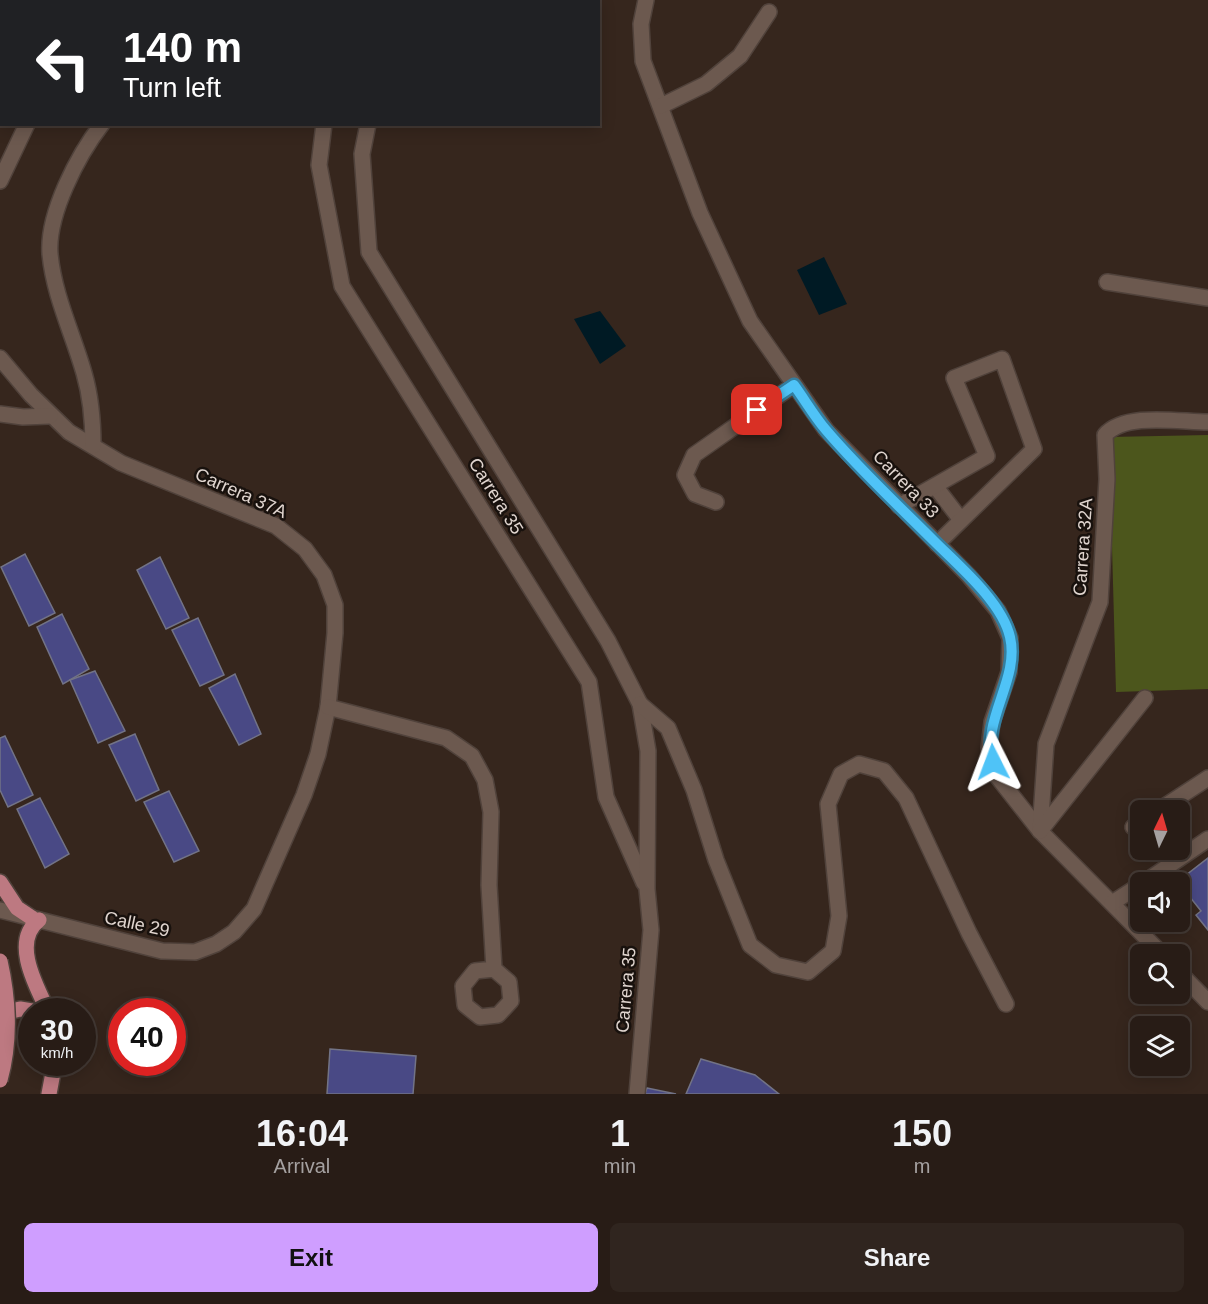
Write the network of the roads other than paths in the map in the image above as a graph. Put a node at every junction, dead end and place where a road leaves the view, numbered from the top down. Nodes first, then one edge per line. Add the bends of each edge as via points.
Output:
1 (646, 0) edge
2 (769, 12) dead end
3 (661, 106) junction
4 (26, 126) edge
5 (101, 126) edge
6 (324, 126) edge
7 (368, 126) edge
8 (0, 181) edge
9 (1107, 282) dead end
10 (1208, 298) edge
11 (0, 358) edge
12 (794, 385) junction
13 (0, 414) edge
14 (50, 416) junction
15 (1208, 422) edge
16 (93, 446) junction
17 (935, 486) junction
18 (716, 502) dead end
19 (899, 506) junction
20 (961, 520) junction
21 (937, 544) junction
22 (1145, 698) dead end
23 (640, 704) junction
24 (328, 707) junction
25 (1208, 778) edge
26 (1174, 800) edge
27 (1040, 831) junction
28 (1208, 838) edge
29 (1159, 872) edge
30 (0, 882) edge
31 (647, 889) junction
32 (1130, 891) edge
33 (1112, 903) junction
34 (254, 909) joint
35 (0, 910) edge
36 (35, 919) junction
37 (1152, 944) edge
38 (0, 961) edge
39 (494, 969) dead end
40 (1190, 983) edge
41 (43, 998) edge
42 (1208, 1002) edge
43 (1006, 1004) dead end
44 (18, 1010) edge
45 (0, 1014) edge
46 (53, 1076) edge
47 (0, 1080) edge
48 (49, 1094) edge
49 (637, 1094) edge

1 - 3 street, Carrera 33 via 641,24 643,61
2 - 3 street via 740,56 706,84
3 - 12 street, Carrera 33 via 700,213 750,321
4 - 8 street
5 - 16 street via 85,147 53,221 50,253 58,296 85,376 93,416
6 - 31 street, Carrera 35 via 319,165 342,286 590,682 606,797
7 - 23 street, Carrera 35 via 362,154 369,252 608,641
9 - 10 street
11 - 14 street, Carrera 37A
12 - 18 street via 693,455 685,475 695,494
12 - 19 street, Carrera 33 via 826,430
13 - 14 street
14 - 16 street, Carrera 37A
15 - 27 street, Carrera 32A via 1132,421 1112,427 1105,435 1107,479 1100,602 1046,744
16 - 24 street, Carrera 37A via 121,463 276,526 305,549 324,576 335,605
17 - 19 street
17 - 20 street
17 - 20 street via 987,456 954,378 1002,358 1034,449
19 - 21 street, Carrera 33
20 - 21 street
21 - 27 street, Carrera 33 via 998,611 1010,638 1009,672 992,722 989,748 996,775
22 - 27 street
23 - 31 street, Carrera 35 via 648,751
23 - 43 street via 668,728 750,945 776,964 808,972 833,951 839,916 828,804 841,774 859,764 884,771 906,798
24 - 34 street, Carrera 37A via 304,795
24 - 39 street via 446,738 472,756 485,780 491,812 489,885
25 - 26 street
27 - 33 street, Carrera 33
28 - 29 street
30 - 36 main road via 17,908
31 - 49 street, Carrera 35 via 651,930
32 - 33 street
33 - 37 street, Carrera 33
34 - 36 street, Calle 29 via 234,932 195,952 162,951
35 - 36 street, Calle 29
36 - 41 main road via 25,940 26,951
38 - 47 main road, bridge via 9,1030
40 - 42 street
44 - 45 main road
46 - 48 main road

